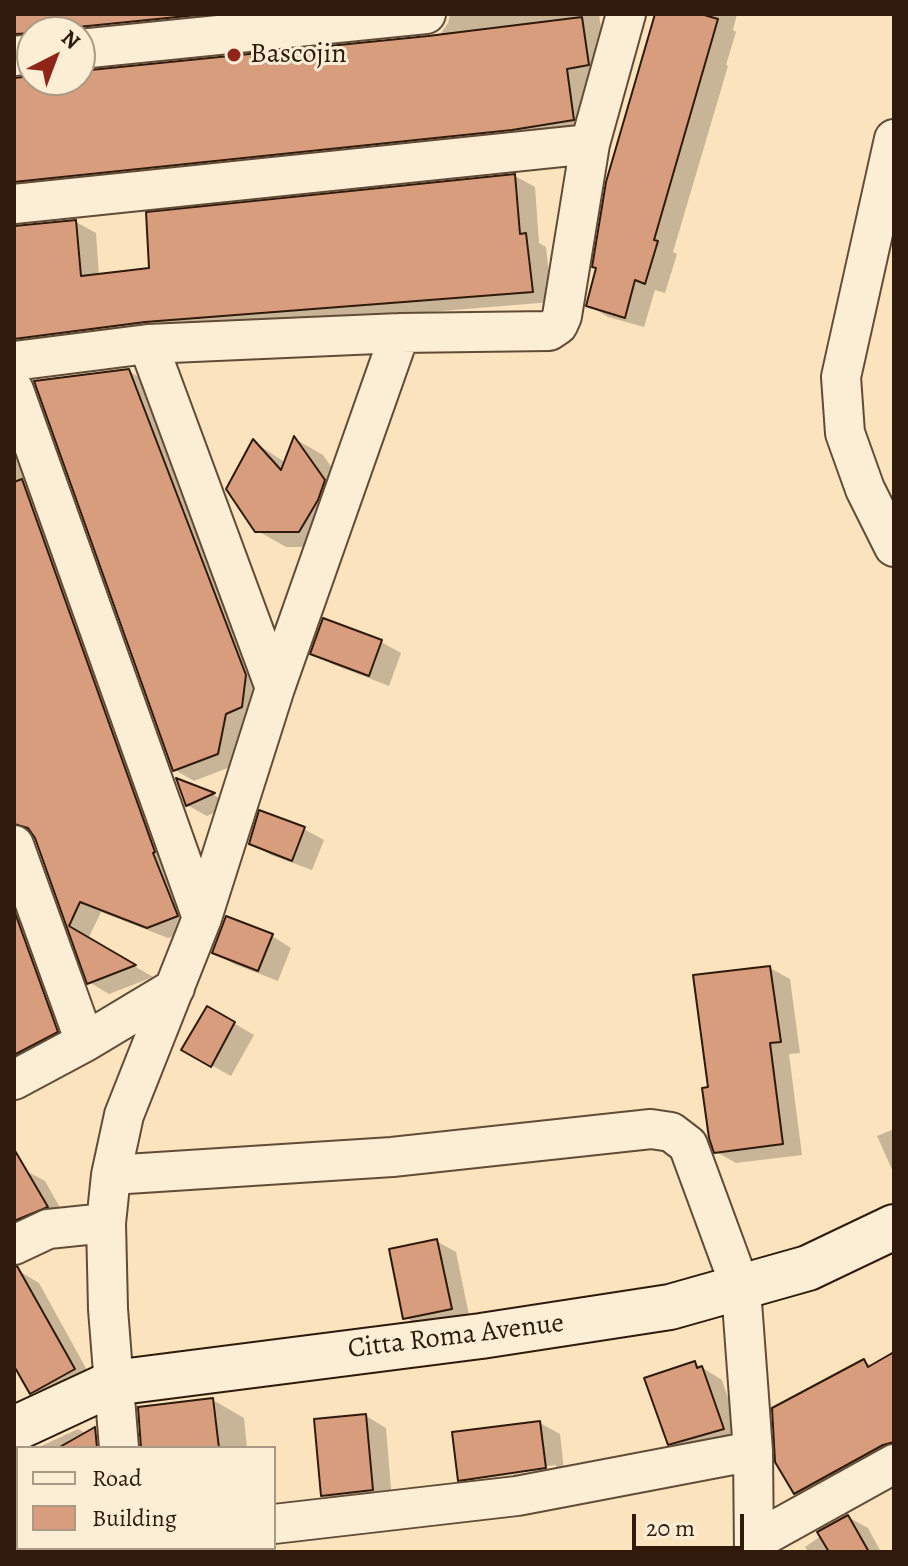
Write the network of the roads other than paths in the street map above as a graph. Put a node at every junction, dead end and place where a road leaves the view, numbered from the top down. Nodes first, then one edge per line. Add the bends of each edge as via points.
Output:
1 (426, 14) edge
2 (626, 14) edge
3 (96, 47) edge
4 (894, 139) edge
5 (590, 144) junction
6 (14, 204) edge
7 (400, 333) junction
8 (148, 344) junction
9 (14, 361) edge
10 (14, 390) edge
11 (879, 486) edge
12 (894, 547) edge
13 (275, 688) junction
14 (14, 845) edge
15 (202, 918) junction
16 (175, 988) junction
17 (85, 1042) junction
18 (14, 1080) edge
19 (111, 1175) junction
20 (106, 1223) junction
21 (894, 1227) edge
22 (14, 1245) edge
23 (741, 1289) junction
24 (113, 1383) junction
25 (14, 1429) edge
26 (119, 1446) edge
27 (753, 1451) junction
28 (894, 1464) edge
29 (276, 1524) edge
30 (754, 1547) edge

1 - 3 street
2 - 5 street
4 - 11 street via 841,377 845,433
5 - 6 street
5 - 7 street via 558,325 549,331
7 - 8 street
7 - 13 street
8 - 9 street
8 - 13 street
10 - 15 street
11 - 12 street
13 - 15 street
14 - 17 street
15 - 16 street
16 - 17 street
16 - 19 street via 124,1115
17 - 18 street
19 - 20 street
19 - 23 street via 392,1157 651,1129 671,1132 688,1145
20 - 22 street via 48,1229
20 - 24 street
21 - 23 street, Citta Roma Avenue via 808,1268
23 - 24 street, Citta Roma Avenue via 587,1320
23 - 27 street
24 - 25 street, Citta Roma Avenue
24 - 26 street
27 - 29 street via 517,1496
27 - 30 street
28 - 30 street

